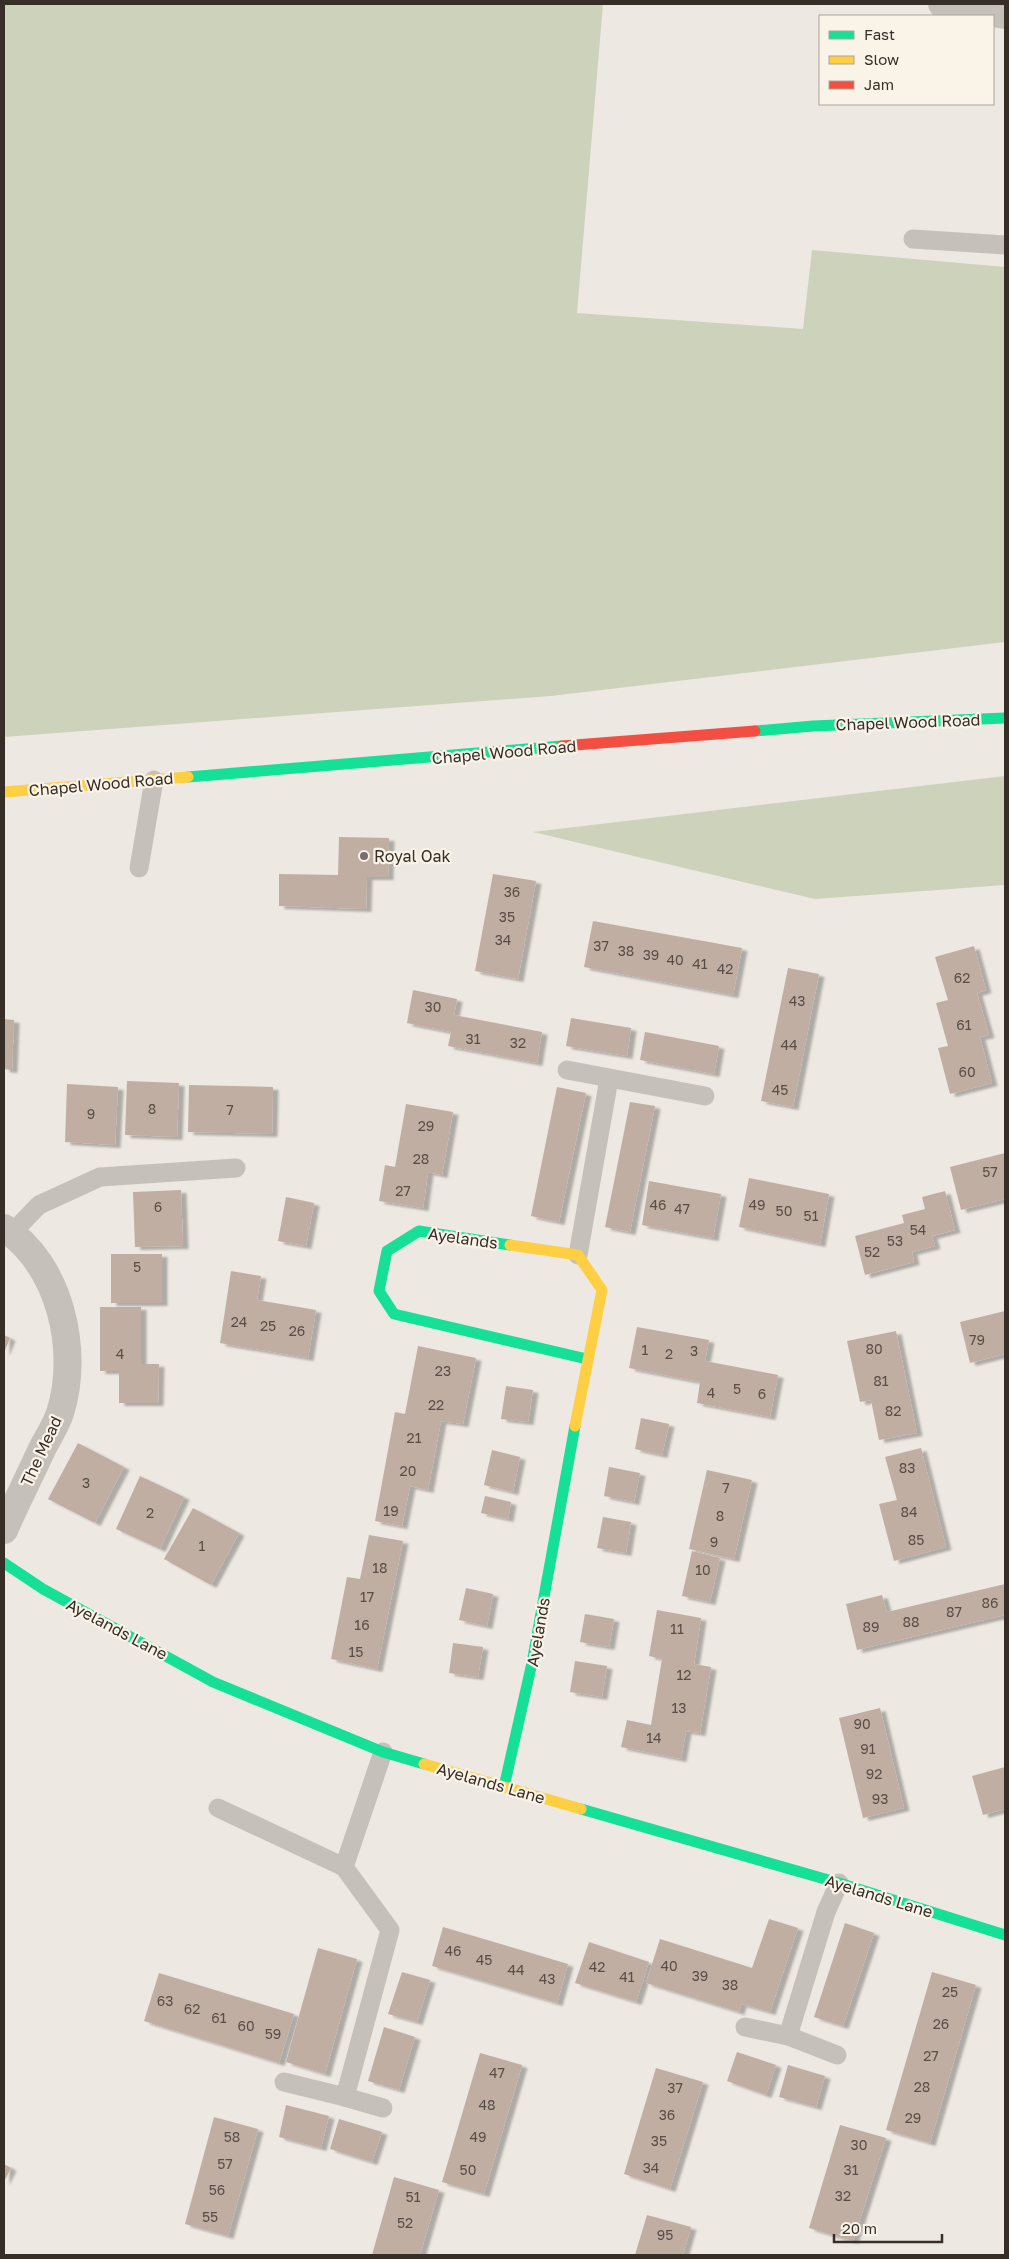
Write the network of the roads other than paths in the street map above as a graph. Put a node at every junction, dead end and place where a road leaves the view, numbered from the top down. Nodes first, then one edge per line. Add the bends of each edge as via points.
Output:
1 (942, 4) edge
2 (1005, 15) edge
3 (913, 238) dead end
4 (1005, 246) edge
5 (1005, 718) edge
6 (154, 780) junction
7 (4, 792) edge
8 (140, 868) dead end
9 (567, 1070) dead end
10 (609, 1079) junction
11 (705, 1096) dead end
12 (236, 1168) dead end
13 (8, 1230) edge
14 (578, 1255) junction
15 (587, 1359) junction
16 (4, 1530) edge
17 (4, 1563) edge
18 (383, 1752) junction
19 (504, 1787) junction
20 (218, 1808) dead end
21 (344, 1867) junction
22 (838, 1883) junction
23 (1005, 1934) edge
24 (745, 2027) dead end
25 (788, 2036) junction
26 (837, 2055) dead end
27 (284, 2082) dead end
28 (344, 2097) junction
29 (383, 2108) dead end

1 - 2 street
3 - 4 lane
5 - 6 street, Chapel Wood Road via 813,726
6 - 7 street, Chapel Wood Road
6 - 8 lane
9 - 10 lane
10 - 11 lane
10 - 14 lane
12 - 13 lane, The Mead via 100,1177 39,1205
13 - 16 street, The Mead via 40,1265 55,1291 66,1333 68,1374 60,1413
14 - 15 street, Ayelands via 602,1290
14 - 15 street, Ayelands via 419,1231 387,1251 379,1291 394,1314
15 - 19 street, Ayelands via 524,1707
17 - 18 street, Ayelands Lane via 43,1589 213,1682
18 - 19 street, Ayelands Lane
18 - 21 lane
19 - 22 street, Ayelands Lane
20 - 21 lane
21 - 28 lane via 390,1930
22 - 23 street, Ayelands Lane
22 - 25 lane
24 - 25 lane
25 - 26 lane
27 - 28 lane
28 - 29 lane

